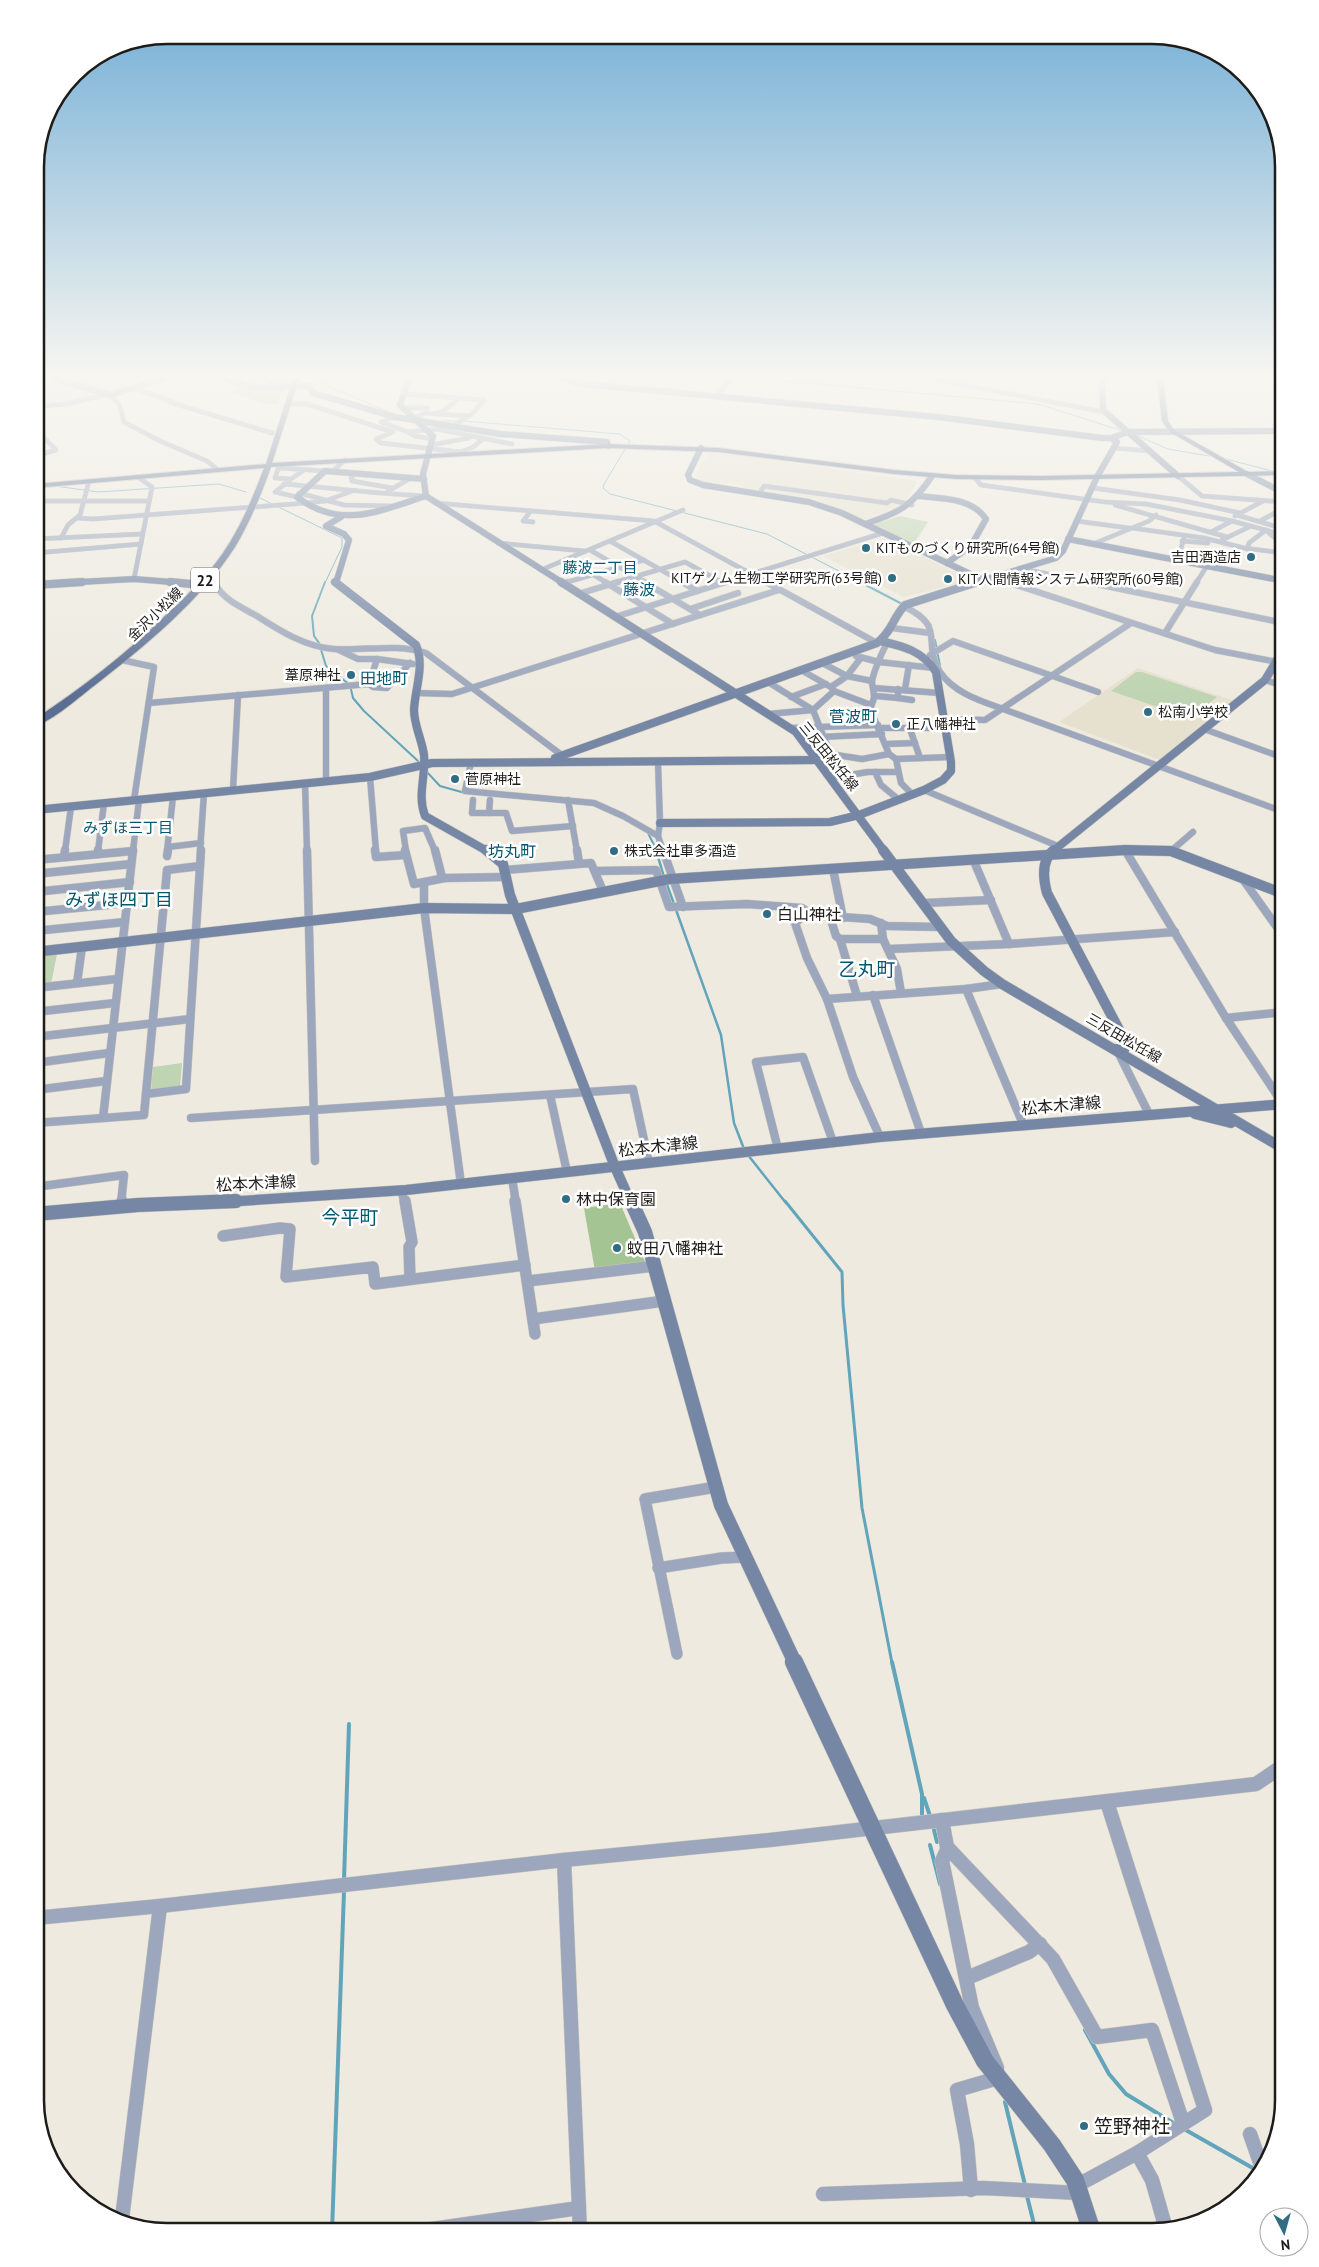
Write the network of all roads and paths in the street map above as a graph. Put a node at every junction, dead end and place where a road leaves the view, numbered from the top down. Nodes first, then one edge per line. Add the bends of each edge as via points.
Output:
1 (88, 485) edge
2 (148, 485) edge
3 (257, 485) edge
4 (283, 485) edge
5 (294, 485) edge
6 (372, 485) edge
7 (378, 485) edge
8 (398, 485) edge
9 (423, 485) edge
10 (702, 485) edge
11 (926, 485) edge
12 (981, 485) edge
13 (1094, 485) edge
14 (1189, 485) edge
15 (308, 486) junction
16 (392, 488) junction
17 (1093, 488) junction
18 (358, 490) junction
19 (384, 494) junction
20 (759, 494) junction
21 (298, 495) junction
22 (426, 496) junction
23 (919, 496) junction
24 (1144, 496) junction
25 (1202, 496) junction
26 (1225, 498) junction
27 (1087, 499) junction
28 (86, 500) junction
29 (1168, 500) junction
30 (1263, 500) junction
31 (44, 501) edge
32 (150, 501) junction
33 (325, 501) junction
34 (1275, 501) edge
35 (1105, 502) junction
36 (1195, 502) junction
37 (306, 503) junction
38 (435, 503) junction
39 (912, 504) junction
40 (1146, 504) junction
41 (374, 506) junction
42 (392, 506) junction
43 (1164, 507) junction
44 (1219, 507) junction
45 (248, 508) junction
46 (681, 511) dead end
47 (1135, 511) junction
48 (1188, 511) junction
49 (530, 512) junction
50 (1198, 513) junction
51 (147, 514) junction
52 (1238, 514) junction
53 (1274, 514) edge
54 (341, 517) junction
55 (1154, 517) junction
56 (77, 518) junction
57 (1214, 518) junction
58 (1231, 520) junction
59 (654, 521) junction
60 (1076, 521) junction
61 (1260, 521) junction
62 (533, 522) dead end
63 (865, 524) junction
64 (1176, 524) junction
65 (1204, 526) dead end
66 (1251, 526) junction
67 (1275, 526) edge
68 (1131, 528) junction
69 (1195, 529) junction
70 (1266, 530) junction
71 (1210, 532) junction
72 (1275, 532) edge
73 (883, 533) junction
74 (1163, 533) junction
75 (142, 534) junction
76 (1187, 535) junction
77 (1227, 537) junction
78 (61, 538) junction
79 (1275, 538) edge
80 (44, 539) edge
81 (1068, 539) junction
82 (610, 541) junction
83 (1182, 541) junction
84 (498, 543) junction
85 (1218, 543) junction
86 (141, 544) junction
87 (1093, 544) junction
88 (1245, 548) junction
89 (588, 551) junction
90 (44, 552) edge
91 (1180, 552) junction
92 (1275, 552) edge
93 (1202, 554) junction
94 (1237, 558) junction
95 (568, 559) junction
96 (1173, 559) junction
97 (644, 560) junction
98 (947, 563) junction
99 (1195, 564) junction
100 (1207, 566) junction
101 (620, 568) junction
102 (1023, 569) junction
103 (541, 570) junction
104 (660, 570) junction
105 (1230, 570) junction
106 (751, 574) junction
107 (594, 575) junction
108 (636, 577) junction
109 (994, 578) junction
110 (134, 579) junction
111 (1275, 580) edge
112 (985, 581) junction
113 (723, 583) junction
114 (44, 584) edge
115 (198, 584) junction
116 (562, 584) junction
117 (609, 585) junction
118 (711, 587) junction
119 (779, 590) junction
120 (697, 591) junction
121 (738, 593) dead end
122 (578, 594) junction
123 (728, 597) junction
124 (673, 599) junction
125 (1186, 603) junction
126 (905, 605) junction
127 (646, 607) junction
128 (690, 609) junction
129 (700, 616) junction
130 (614, 617) junction
131 (1275, 620) edge
132 (1131, 623) junction
133 (673, 624) junction
134 (892, 628) junction
135 (642, 634) junction
136 (930, 634) junction
137 (1165, 634) junction
138 (882, 642) junction
139 (339, 649) junction
140 (420, 650) junction
141 (936, 651) junction
142 (849, 653) junction
143 (926, 658) junction
144 (377, 659) junction
145 (860, 659) junction
146 (122, 660) junction
147 (879, 662) junction
148 (1275, 662) edge
149 (822, 663) junction
150 (415, 664) junction
151 (909, 665) junction
152 (1275, 665) edge
153 (934, 668) junction
154 (801, 670) junction
155 (847, 676) junction
156 (1052, 676) junction
157 (1265, 680) junction
158 (768, 682) junction
159 (1275, 683) edge
160 (369, 684) junction
161 (873, 684) junction
162 (326, 688) junction
163 (474, 688) junction
164 (830, 688) junction
165 (898, 689) junction
166 (906, 689) junction
167 (1098, 692) dead end
168 (736, 693) junction
169 (940, 693) junction
170 (416, 694) junction
171 (238, 695) junction
172 (876, 696) junction
173 (792, 697) junction
174 (898, 698) junction
175 (912, 700) dead end
176 (149, 703) junction
177 (871, 705) junction
178 (1004, 707) junction
179 (813, 710) junction
180 (44, 711) edge
181 (768, 714) junction
182 (44, 716) edge
183 (944, 719) junction
184 (790, 728) junction
185 (821, 728) junction
186 (946, 728) junction
187 (880, 729) junction
188 (910, 729) junction
189 (1204, 729) junction
190 (825, 737) junction
191 (801, 738) junction
192 (915, 743) junction
193 (886, 744) junction
194 (811, 751) junction
195 (889, 754) junction
196 (831, 755) junction
197 (1275, 755) edge
198 (563, 756) junction
199 (920, 758) junction
200 (951, 758) junction
201 (862, 759) junction
202 (896, 759) junction
203 (818, 760) junction
204 (544, 762) junction
205 (658, 762) junction
206 (470, 763) junction
207 (423, 764) junction
208 (1161, 765) junction
209 (872, 772) junction
210 (896, 772) junction
211 (370, 777) junction
212 (830, 778) junction
213 (326, 781) junction
214 (305, 783) junction
215 (233, 790) junction
216 (924, 790) junction
217 (204, 793) junction
218 (912, 794) junction
219 (173, 797) junction
220 (898, 799) junction
221 (136, 800) junction
222 (473, 800) dead end
223 (490, 800) dead end
224 (569, 802) junction
225 (104, 803) junction
226 (71, 807) junction
227 (44, 809) edge
228 (1275, 809) edge
229 (489, 813) junction
230 (859, 815) junction
231 (660, 823) junction
232 (573, 826) junction
233 (1193, 832) dead end
234 (658, 836) junction
235 (201, 843) junction
236 (168, 847) junction
237 (1060, 847) junction
238 (1125, 850) junction
239 (133, 851) junction
240 (1171, 851) junction
241 (98, 854) junction
242 (406, 855) junction
243 (1048, 855) junction
244 (167, 856) dead end
245 (64, 857) junction
246 (44, 859) edge
247 (973, 859) junction
248 (579, 863) junction
249 (131, 864) junction
250 (895, 864) junction
251 (200, 866) junction
252 (833, 869) junction
253 (594, 871) junction
254 (44, 873) edge
255 (505, 874) junction
256 (445, 878) junction
257 (1242, 878) junction
258 (667, 880) junction
259 (130, 882) junction
260 (424, 883) junction
261 (44, 891) edge
262 (603, 891) junction
263 (1275, 891) edge
264 (992, 900) junction
265 (127, 903) junction
266 (925, 903) junction
267 (682, 907) junction
268 (424, 908) junction
269 (516, 909) junction
270 (44, 911) edge
271 (808, 912) junction
272 (830, 917) junction
273 (843, 918) junction
274 (308, 921) junction
275 (125, 922) junction
276 (881, 923) junction
277 (1275, 924) edge
278 (941, 927) junction
279 (44, 930) edge
280 (1175, 932) junction
281 (195, 935) junction
282 (160, 938) junction
283 (840, 939) junction
284 (883, 939) junction
285 (1071, 940) junction
286 (121, 943) junction
287 (1009, 944) junction
288 (956, 946) junction
289 (82, 947) junction
290 (889, 949) junction
291 (44, 951) edge
292 (117, 979) junction
293 (77, 982) junction
294 (1002, 984) junction
295 (44, 987) edge
296 (966, 988) junction
297 (901, 993) junction
298 (873, 994) junction
299 (857, 996) junction
300 (827, 999) junction
301 (115, 1003) junction
302 (44, 1011) edge
303 (1275, 1013) edge
304 (1226, 1018) junction
305 (190, 1019) junction
306 (153, 1023) junction
307 (112, 1028) junction
308 (44, 1036) edge
309 (1117, 1049) junction
310 (109, 1053) junction
311 (44, 1062) edge
312 (106, 1081) junction
313 (44, 1089) edge
314 (1186, 1090) junction
315 (586, 1092) junction
316 (1275, 1092) edge
317 (146, 1094) junction
318 (550, 1094) junction
319 (448, 1102) junction
320 (1275, 1104) edge
321 (1248, 1106) junction
322 (1216, 1109) junction
323 (315, 1111) junction
324 (1174, 1112) junction
325 (1149, 1114) junction
326 (103, 1118) junction
327 (191, 1118) dead end
328 (44, 1122) edge
329 (1024, 1124) junction
330 (1249, 1128) junction
331 (921, 1133) junction
332 (880, 1137) junction
333 (833, 1142) junction
334 (1275, 1144) edge
335 (778, 1149) junction
336 (315, 1161) dead end
337 (649, 1163) junction
338 (615, 1167) junction
339 (567, 1172) junction
340 (512, 1178) junction
341 (461, 1184) junction
342 (44, 1186) edge
343 (401, 1190) junction
344 (121, 1206) junction
345 (44, 1213) edge
346 (223, 1236) dead end
347 (525, 1265) junction
348 (654, 1266) junction
349 (410, 1279) junction
350 (528, 1281) junction
351 (664, 1301) junction
352 (533, 1319) junction
353 (535, 1334) dead end
354 (716, 1488) junction
355 (745, 1556) junction
356 (658, 1568) junction
357 (677, 1654) dead end
358 (1275, 1771) edge
359 (1107, 1802) junction
360 (942, 1820) junction
361 (872, 1828) junction
362 (948, 1848) junction
363 (564, 1860) junction
364 (160, 1906) junction
365 (44, 1917) edge
366 (1036, 1947) junction
367 (967, 1978) junction
368 (1000, 2080) junction
369 (1180, 2125) junction
370 (1250, 2134) dead end
371 (1137, 2153) junction
372 (1259, 2161) edge
373 (1013, 2189) joint
374 (971, 2190) junction
375 (1078, 2190) junction
376 (823, 2194) dead end
377 (579, 2208) junction
378 (122, 2215) edge
379 (1164, 2222) edge
380 (474, 2223) edge
381 (580, 2223) edge
382 (1089, 2223) edge

1 - 28 street
2 - 32 street via 152,488
3 - 45 main road, 金沢小松線 / 22
4 - 21 street via 275,492
5 - 15 street
6 - 18 street
7 - 16 street
8 - 16 street
9 - 22 street
10 - 20 street
11 - 23 street
12 - 27 street
13 - 17 street
14 - 25 street
15 - 18 street
15 - 21 street
16 - 19 street
17 - 24 street
17 - 27 street
18 - 19 street
18 - 33 street
19 - 22 street
19 - 41 street
20 - 39 street via 764,486
20 - 63 street via 820,505
21 - 33 street
21 - 37 street
22 - 38 street, 三反田松任線
22 - 42 street
23 - 39 street
23 - 98 street via 957,501 984,514 983,527 968,552
24 - 29 street
24 - 40 street
25 - 26 street
25 - 36 street
26 - 30 street
26 - 44 street
27 - 35 street
27 - 60 street
28 - 31 street
28 - 32 street
28 - 56 street
29 - 36 street
29 - 43 street
30 - 34 street
30 - 52 street
32 - 51 street
33 - 37 street
33 - 41 street
35 - 40 street
35 - 47 street
36 - 44 street
36 - 48 street
37 - 45 street
37 - 54 street via 321,513
38 - 49 street
38 - 84 street, 三反田松任線
39 - 63 street via 902,511
40 - 43 street
40 - 47 street
41 - 42 street
42 - 54 street
43 - 48 street
43 - 55 street
44 - 52 street
44 - 57 street
45 - 51 street
45 - 115 main road, 金沢小松線 / 22 via 232,546
46 - 59 street
47 - 55 street
48 - 50 street
49 - 59 street
49 - 62 street via 523,521
50 - 57 street
50 - 64 street
51 - 56 street
51 - 75 street
52 - 58 street
52 - 61 street
53 - 61 street
54 - 140 street via 326,526 344,534 349,540 335,583
55 - 64 street
55 - 68 street
56 - 78 street via 68,525
57 - 58 street
58 - 66 street
58 - 71 street
59 - 82 street
59 - 106 street
60 - 68 street
60 - 81 street
61 - 67 street
63 - 73 street
64 - 69 street
64 - 74 street
65 - 69 street
66 - 70 street
66 - 77 street
68 - 74 street
68 - 87 street
69 - 71 street
69 - 76 street
70 - 72 street
70 - 79 street
70 - 88 street
71 - 77 street
73 - 98 street
73 - 106 street
74 - 76 street
75 - 78 street
75 - 86 street
76 - 83 street
76 - 85 street
77 - 85 street
78 - 80 street
81 - 87 street
81 - 102 street via 1060,556
82 - 89 street
82 - 97 street
83 - 85 street
83 - 91 street
84 - 89 street
84 - 103 street, 三反田松任線
85 - 88 street
86 - 90 street
86 - 110 street
87 - 96 street
88 - 92 street
88 - 94 street
89 - 95 street
89 - 101 street
91 - 93 street
91 - 96 street
93 - 94 street
93 - 99 street
94 - 105 street
95 - 103 street
95 - 107 street
96 - 99 street
97 - 101 street
97 - 104 street
98 - 112 street
99 - 100 street
100 - 105 street
100 - 125 street
101 - 107 street
101 - 108 street
102 - 109 street
102 - 125 street
103 - 116 street, 三反田松任線
104 - 108 street
104 - 113 street via 685,562
104 - 120 street
105 - 111 street
106 - 113 street
106 - 119 street
107 - 116 street
107 - 117 street
108 - 117 street
108 - 124 street
109 - 112 street
109 - 132 street
110 - 114 street
110 - 115 street
112 - 126 street
113 - 118 street
115 - 139 street via 217,586 223,596 305,644
115 - 146 main road, 金沢小松線 / 22 via 139,647
115 - 180 main road, 金沢小松線 / 22 via 142,638
116 - 122 street, 三反田松任線
117 - 122 street
117 - 127 street
118 - 120 street
118 - 123 street
119 - 129 street
119 - 138 street
120 - 124 street
121 - 123 street
122 - 130 street, 三反田松任線
123 - 128 street
124 - 127 street
124 - 128 street
125 - 131 street
125 - 137 street
126 - 134 street
126 - 136 street via 927,621
127 - 130 street
127 - 133 street
128 - 129 street
129 - 133 street
130 - 135 street, 三反田松任線
132 - 137 street
132 - 156 street
133 - 135 street
134 - 136 street
134 - 138 street
135 - 163 street
135 - 168 street, 三反田松任線
136 - 141 street
137 - 148 street via 1215,650
138 - 142 street
138 - 143 street via 912,650
138 - 147 street via 884,647
139 - 140 street via 396,646
139 - 144 street via 358,659
140 - 150 street
140 - 163 street
141 - 143 street
141 - 156 street via 953,641
141 - 178 street via 940,672 948,681 959,690
142 - 145 street
142 - 149 street
143 - 153 street
144 - 150 street
144 - 160 street
145 - 147 street
145 - 155 street
146 - 176 street via 154,667
146 - 182 main road, 金沢小松線 / 22
147 - 151 street
147 - 161 street
149 - 154 street
149 - 155 street
150 - 160 street via 387,688
150 - 170 street
151 - 153 street
151 - 166 street
152 - 157 street
153 - 169 street
154 - 158 street
154 - 164 street
155 - 161 street
155 - 164 street
156 - 167 street
156 - 178 street
157 - 159 street
157 - 189 street
158 - 168 street
158 - 173 street
160 - 162 street
161 - 165 street
161 - 172 street
162 - 171 street
162 - 213 street
163 - 170 street via 452,694
163 - 198 street
164 - 173 street
164 - 177 street
164 - 179 street
165 - 166 street
165 - 174 street
166 - 169 street
168 - 181 street, 三反田松任線
168 - 198 street
169 - 183 street
170 - 207 street via 414,712
171 - 176 street
171 - 215 street
172 - 174 street
172 - 177 street
173 - 179 street
174 - 175 street
176 - 221 street
177 - 187 street
178 - 183 street via 985,720
178 - 208 street
179 - 181 street
179 - 185 street
181 - 184 street, 三反田松任線
183 - 186 street
184 - 185 street
184 - 191 street, 三反田松任線
185 - 187 street
185 - 190 street
186 - 188 street
186 - 200 street
187 - 188 street
187 - 190 street
187 - 193 street
188 - 192 street
189 - 197 street
189 - 208 street
190 - 191 street
190 - 196 street
191 - 194 street, 三反田松任線
192 - 193 street
192 - 199 street
193 - 195 street
194 - 196 street
194 - 203 street, 三反田松任線
195 - 201 street
195 - 202 street
196 - 201 street
198 - 204 street
199 - 200 street
199 - 202 street
200 - 216 street via 951,771
201 - 209 street
202 - 210 street
203 - 205 street
203 - 212 street, 三反田松任線
204 - 205 street
204 - 206 street
205 - 231 street
206 - 207 street
206 - 224 street via 465,791
207 - 211 street
207 - 255 street via 421,808 425,816 482,846 503,864
208 - 228 street
208 - 237 street
209 - 210 street
209 - 212 street
209 - 220 street via 877,782
210 - 218 street via 906,791
211 - 213 street
211 - 242 street via 376,858
212 - 230 street, 三反田松任線
213 - 214 street
214 - 215 street
214 - 274 street
215 - 217 street
216 - 218 street
216 - 237 street
217 - 219 street
217 - 235 street
218 - 220 street
219 - 221 street
219 - 236 street
220 - 230 street
221 - 225 street
221 - 239 street
222 - 229 street via 472,813
223 - 229 street
224 - 232 street
224 - 234 street via 596,804
225 - 226 street
225 - 241 street
226 - 227 street
226 - 245 street
229 - 232 street via 506,813 512,831
230 - 231 street via 830,822
230 - 250 street, 三反田松任線
231 - 234 street
232 - 248 street
233 - 240 street
234 - 258 street
235 - 236 street
235 - 251 street
236 - 244 street
237 - 243 street
238 - 240 street
238 - 243 street
238 - 280 street
239 - 241 street
239 - 249 street
240 - 257 street
241 - 245 street
242 - 256 street via 403,831 425,828
242 - 260 street via 414,884
243 - 247 street
243 - 285 street via 1044,881 1047,894
245 - 246 street
247 - 250 street
247 - 264 street
248 - 253 street via 591,863
248 - 255 street
249 - 254 street
249 - 259 street
250 - 252 street
250 - 266 street, 三反田松任線
251 - 281 street
251 - 282 street via 167,867
252 - 258 street
252 - 273 street
253 - 258 street via 656,870
253 - 262 street
255 - 256 street
255 - 269 street
256 - 260 street
257 - 263 street
257 - 277 street
258 - 262 street
258 - 267 street
258 - 267 street via 669,907
259 - 261 street
259 - 265 street
260 - 268 street
262 - 269 street
264 - 266 street
264 - 287 street
265 - 270 street
265 - 275 street
266 - 278 street, 三反田松任線
267 - 271 street via 747,904 802,908
268 - 269 street
268 - 274 street
268 - 319 street
269 - 315 street
271 - 272 street
271 - 300 street via 795,923 807,958
272 - 273 street
272 - 283 street
273 - 276 street via 870,919
274 - 281 street
274 - 323 street
275 - 279 street
275 - 286 street
276 - 278 street via 887,926
276 - 284 street
278 - 288 street, 三反田松任線
280 - 285 street
280 - 304 street
281 - 282 street
281 - 305 street
282 - 286 street
282 - 306 street
283 - 284 street
283 - 299 street
284 - 290 street
285 - 287 street
285 - 309 street via 1126,1043 1125,1048
286 - 289 street
286 - 292 street
287 - 288 street
288 - 290 street
288 - 294 street, 三反田松任線
289 - 291 street
289 - 293 street
290 - 297 street
292 - 293 street
292 - 301 street
293 - 295 street
294 - 296 street
294 - 309 street, 三反田松任線
296 - 297 street
296 - 329 street
297 - 298 street
298 - 299 street
298 - 331 street
299 - 300 street
300 - 332 street via 853,1077
301 - 302 street
301 - 307 street
303 - 304 street
304 - 316 street
305 - 306 street
305 - 317 street via 186,1089
306 - 307 street
306 - 317 street
307 - 308 street
307 - 310 street
309 - 314 street, 三反田松任線
309 - 325 street
310 - 311 street
310 - 312 street
312 - 313 street
312 - 326 street
314 - 321 street via 1217,1102
314 - 322 street, 三反田松任線
314 - 324 street via 1184,1106
315 - 318 street
315 - 337 street via 633,1089
315 - 338 street
317 - 326 street via 144,1115
318 - 319 street
318 - 339 street
319 - 323 street
319 - 341 street
320 - 321 street, 松本木津線
321 - 322 street, 松本木津線
321 - 330 street via 1236,1117
322 - 324 street, 松本木津線
322 - 330 street, 三反田松任線
323 - 327 street
323 - 336 street
324 - 325 street, 松本木津線
324 - 330 street via 1217,1118
325 - 329 street, 松本木津線
326 - 328 street
329 - 331 street, 松本木津線
330 - 334 street, 三反田松任線
331 - 332 street, 松本木津線
332 - 333 street, 松本木津線
333 - 335 street, 松本木津線
333 - 335 street via 802,1057 756,1062
335 - 337 street, 松本木津線
337 - 338 street, 松本木津線
338 - 339 street, 松本木津線
338 - 348 street via 645,1232
339 - 340 street, 松本木津線
340 - 341 street, 松本木津線
340 - 347 street
341 - 343 street, 松本木津線
342 - 344 street via 124,1175
343 - 344 street, 松本木津線
343 - 349 street via 408,1211 412,1242 409,1247
344 - 345 street, 松本木津線
346 - 349 street via 290,1229 286,1277 373,1267 375,1284
347 - 349 street
347 - 350 street
348 - 350 street
348 - 351 street
350 - 352 street
351 - 352 street
351 - 354 street
352 - 353 street
354 - 355 street
354 - 356 street via 645,1499
355 - 356 street
355 - 361 street
356 - 357 street
358 - 359 street via 1256,1784
359 - 360 street
359 - 369 street via 1204,2110
360 - 361 street
360 - 362 street
361 - 363 street
361 - 368 street via 955,2005 985,2061
362 - 366 street
362 - 367 street via 942,1861
363 - 364 street
363 - 377 street
364 - 365 street
364 - 378 street
366 - 367 street
366 - 369 street via 1062,1974 1096,2037 1152,2030
367 - 368 street via 972,2008
368 - 374 street via 957,2090
368 - 375 street via 1052,2145
369 - 371 street
370 - 372 street
371 - 375 street
371 - 379 street via 1152,2180
373 - 374 street
373 - 375 street
374 - 376 street via 906,2189
375 - 382 street
377 - 380 street
377 - 381 street

